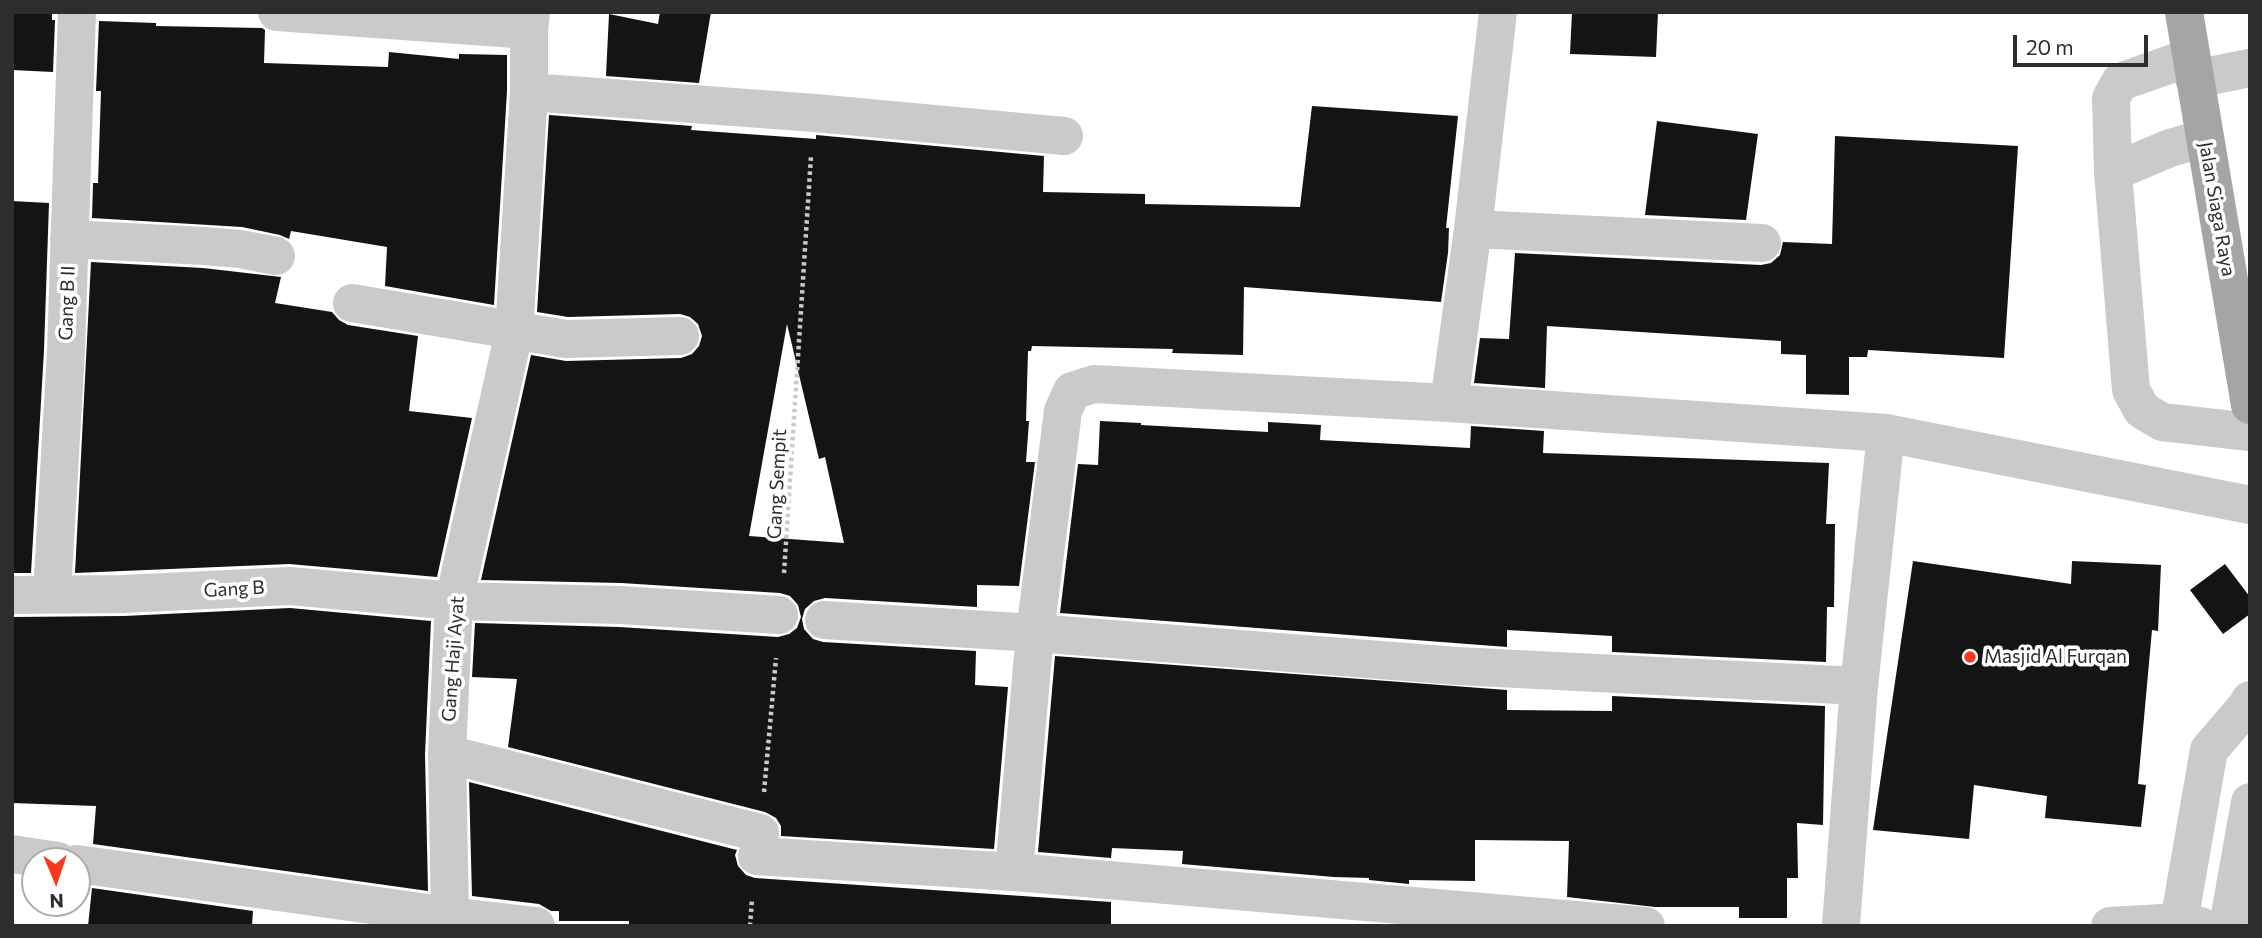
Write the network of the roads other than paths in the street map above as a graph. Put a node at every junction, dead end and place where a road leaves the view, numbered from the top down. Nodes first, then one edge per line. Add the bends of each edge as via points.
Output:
1 (77, 12) edge
2 (277, 12) edge
3 (1498, 12) edge
4 (2184, 12) edge
5 (530, 21) edge
6 (2193, 68) junction
7 (2250, 68) edge
8 (529, 92) junction
9 (1064, 136) dead end
10 (2205, 138) junction
11 (2113, 172) junction
12 (1473, 229) junction
13 (69, 239) junction
14 (1762, 243) dead end
15 (276, 256) dead end
16 (352, 303) dead end
17 (514, 331) junction
18 (680, 336) dead end
19 (1449, 402) junction
20 (2250, 405) edge
21 (2250, 432) edge
22 (1886, 433) junction
23 (2250, 505) edge
24 (52, 593) junction
25 (12, 595) edge
26 (454, 601) junction
27 (779, 615) road end
28 (824, 620) dead end
29 (1035, 632) junction
30 (1859, 686) junction
31 (2249, 710) edge
32 (447, 754) junction
33 (2250, 802) edge
34 (91, 866) edge
35 (1014, 872) junction
36 (450, 916) junction
37 (2190, 924) edge
38 (536, 926) edge
39 (1646, 926) edge
40 (1841, 926) edge
41 (2110, 926) edge
42 (2228, 926) edge

1 - 13 street, Gang B II
2 - 5 street
3 - 12 street
4 - 6 main road, Jalan Siaga Raya
5 - 8 street, Gang Haji Ayat
6 - 7 street
6 - 10 main road, Jalan Siaga Raya
6 - 11 street via 2120,82 2110,109
8 - 9 street
8 - 17 street, Gang Haji Ayat
10 - 11 street
10 - 20 main road, Jalan Siaga Raya
11 - 21 street via 2131,390 2143,410 2162,422
12 - 14 street
12 - 19 street
13 - 15 street via 213,247
13 - 24 street, Gang B II
16 - 17 street
17 - 18 street via 566,339
17 - 26 street, Gang Haji Ayat
19 - 22 street
19 - 29 street via 1094,384 1072,391 1063,411
22 - 23 street
22 - 30 street
24 - 25 street, Gang B
24 - 26 street, Gang B via 289,586
26 - 27 street, Gang B via 620,604
26 - 32 street, Gang Haji Ayat
28 - 29 street
29 - 30 street via 1457,666
29 - 35 street
30 - 40 street
31 - 37 street via 2209,750
32 - 35 street via 759,844
32 - 36 street, Gang Haji Ayat
33 - 42 street
34 - 36 street
35 - 39 street
36 - 38 street
37 - 41 street

